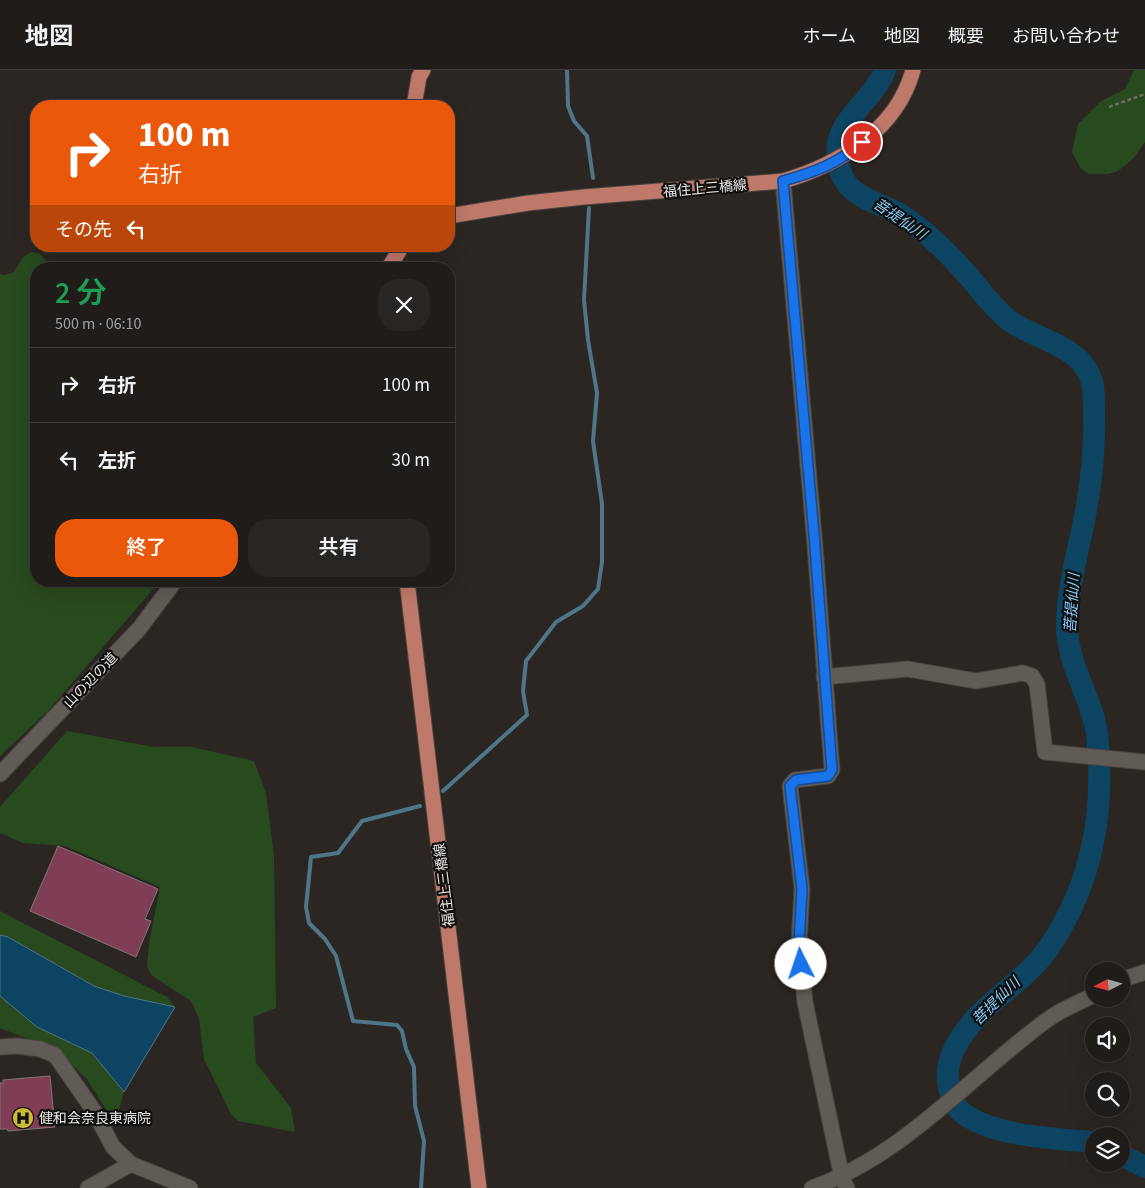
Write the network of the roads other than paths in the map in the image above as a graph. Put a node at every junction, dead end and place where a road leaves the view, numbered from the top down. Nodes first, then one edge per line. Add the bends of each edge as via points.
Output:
1 (423, 70) edge
2 (913, 70) edge
3 (415, 100) edge
4 (783, 181) junction
5 (455, 215) edge
6 (170, 587) edge
7 (408, 587) edge
8 (824, 676) junction
9 (1145, 762) edge
10 (0, 774) edge
11 (1145, 972) edge
12 (1130, 977) edge
13 (1085, 1000) edge
14 (0, 1047) edge
15 (132, 1164) junction
16 (845, 1183) edge
17 (182, 1187) edge
18 (88, 1188) edge
19 (479, 1188) edge
20 (812, 1188) edge

1 - 3 main road
2 - 4 main road, 福住上三橋線 via 898,103 850,154 825,167
4 - 5 main road, 福住上三橋線 via 584,197
4 - 8 street
6 - 10 street, 山の辺の道 via 139,629
7 - 19 main road, 福住上三橋線
8 - 9 street via 908,668 976,680 1023,673 1032,676 1037,684 1045,752
8 - 16 street via 831,774 796,780 790,791 802,889 799,944 805,1002
11 - 12 street
13 - 16 street via 1048,1019 899,1143
14 - 15 street via 40,1049 55,1055 94,1111 113,1147
15 - 17 street
15 - 18 street
16 - 20 street

